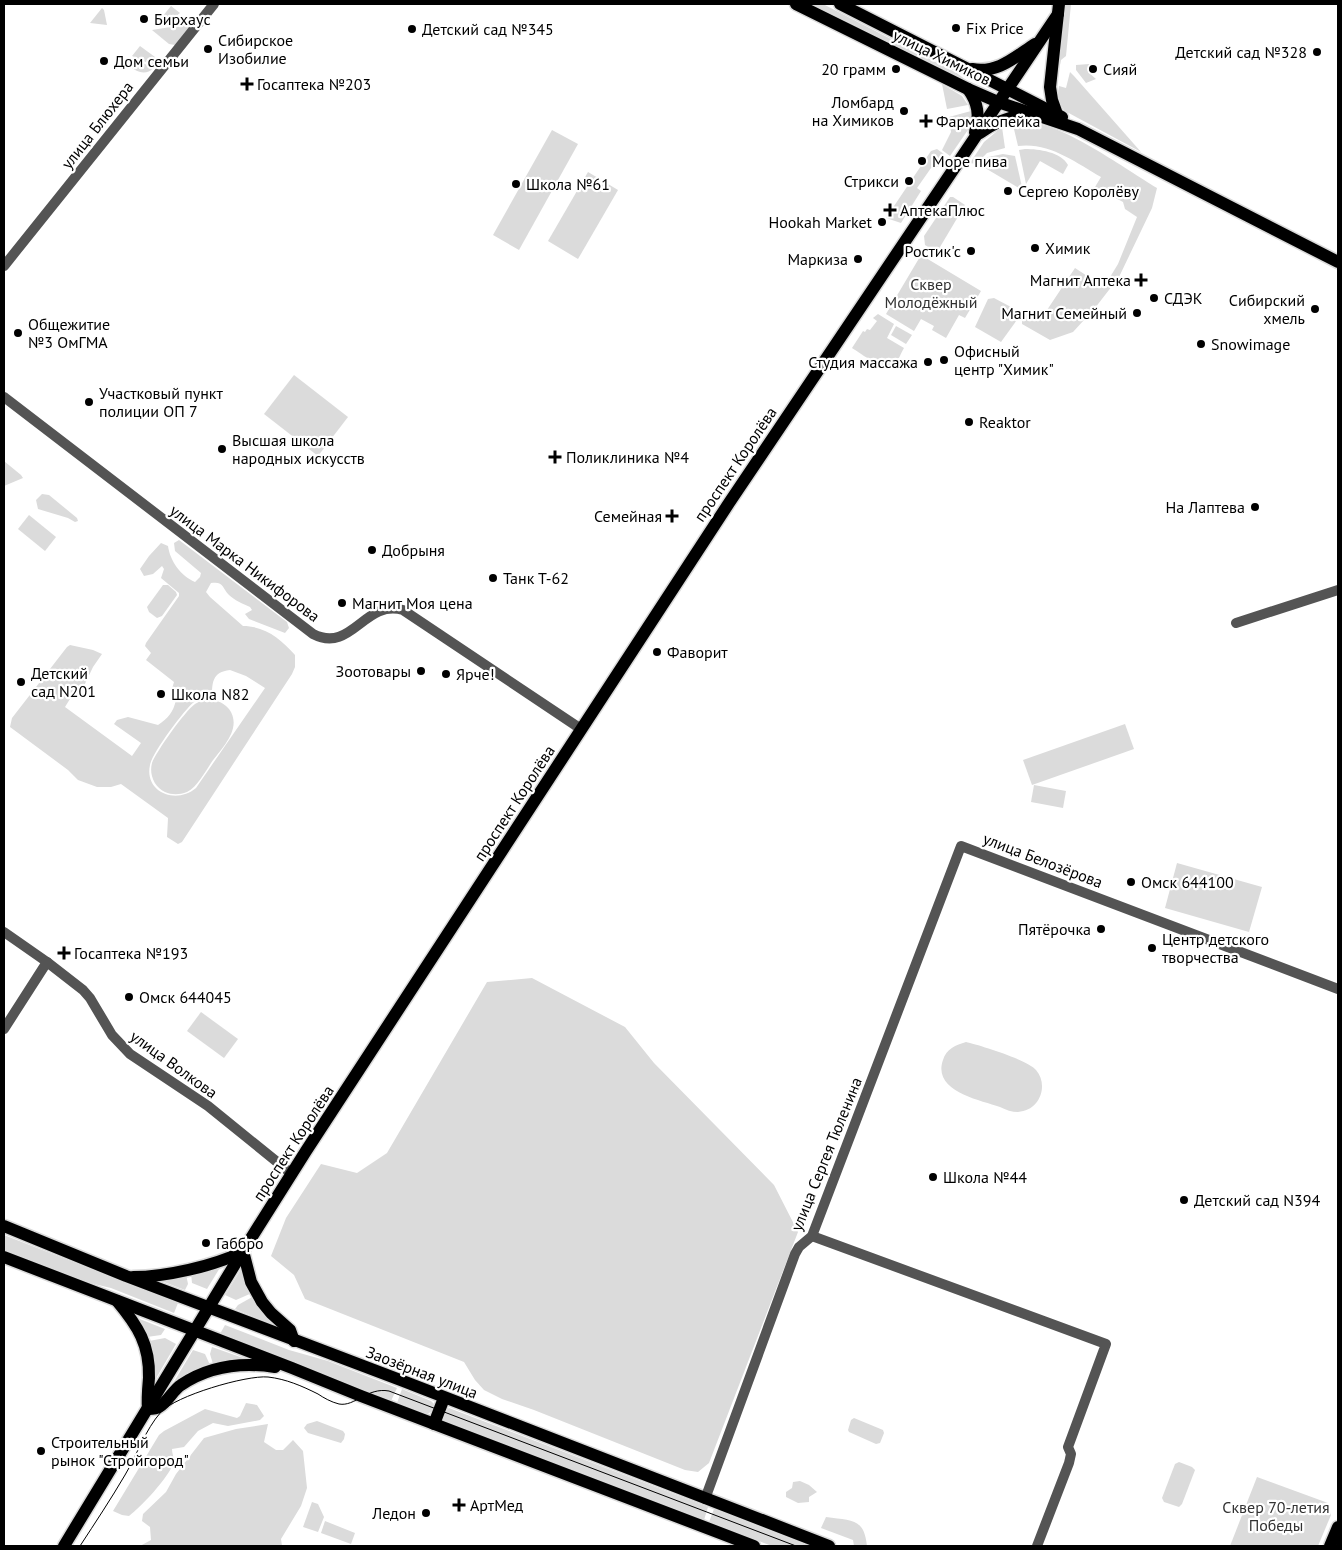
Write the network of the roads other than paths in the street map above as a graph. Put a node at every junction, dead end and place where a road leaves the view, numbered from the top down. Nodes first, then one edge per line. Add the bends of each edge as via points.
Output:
1 (214, 4) edge
2 (796, 4) edge
3 (840, 4) edge
4 (1059, 9) edge
5 (1041, 40) junction
6 (967, 68) junction
7 (968, 89) junction
8 (1007, 89) junction
9 (998, 102) junction
10 (1057, 114) junction
11 (1041, 116) junction
12 (1078, 129) junction
13 (973, 139) junction
14 (1338, 262) edge
15 (4, 266) edge
16 (4, 397) edge
17 (1338, 590) edge
18 (1236, 623) dead end
19 (581, 729) junction
20 (961, 846) joint
21 (4, 932) edge
22 (47, 962) junction
23 (1338, 989) edge
24 (4, 1029) edge
25 (292, 1174) junction
26 (4, 1226) edge
27 (812, 1236) junction
28 (243, 1251) junction
29 (4, 1257) edge
30 (126, 1276) junction
31 (116, 1300) junction
32 (209, 1308) junction
33 (195, 1330) junction
34 (294, 1341) junction
35 (292, 1368) junction
36 (444, 1398) junction
37 (148, 1410) junction
38 (434, 1424) junction
39 (705, 1499) junction
40 (1338, 1527) edge
41 (64, 1546) edge
42 (754, 1546) edge
43 (829, 1546) edge
44 (1037, 1546) edge
45 (1330, 1546) edge

1 - 15 street, улица Блюхера
2 - 7 main road, улица Химиков
3 - 6 main road, улица Химиков
4 - 5 main road, проспект Королёва
4 - 10 main road via 1050,87
5 - 6 main road via 1000,67 983,71
5 - 8 main road, проспект Королёва
6 - 8 main road, улица Химиков
7 - 9 main road, улица Химиков
7 - 13 main road via 978,109
8 - 9 main road, проспект Королёва
8 - 10 main road, улица Химиков
9 - 11 main road, улица Химиков
9 - 13 main road, проспект Королёва
10 - 12 main road, улица Химиков
11 - 12 main road, улица Химиков
11 - 13 main road via 1010,117 991,125
12 - 14 main road, улица Химиков
13 - 19 main road, проспект Королёва
16 - 19 street, улица Марка Никифорова via 313,634 323,639 340,636 350,632 372,613 393,608 403,610
17 - 18 street
19 - 25 main road, проспект Королёва
20 - 23 street, улица Белозёрова
20 - 27 street, улица Сергея Тюленина
21 - 22 street, улица Волкова
22 - 24 street
22 - 25 street, улица Волкова via 83,990 112,1035 130,1054 208,1106
25 - 28 main road, проспект Королёва
26 - 30 main road, Заозёрная улица
27 - 39 street, улица Сергея Тюленина via 795,1254
27 - 44 street via 1106,1344 1068,1447 1071,1454 1069,1463
28 - 30 main road via 187,1269 153,1276
28 - 32 main road, проспект Королёва
28 - 34 main road via 251,1282 262,1302 290,1330
29 - 31 main road
30 - 32 main road, Заозёрная улица
31 - 33 main road
31 - 37 main road via 145,1342
32 - 33 main road, проспект Королёва
32 - 34 main road, Заозёрная улица
33 - 35 main road
33 - 37 main road, проспект Королёва
34 - 36 main road, Заозёрная улица
35 - 37 main road via 238,1364 213,1369 180,1385 159,1407
35 - 38 main road
36 - 38 main road
36 - 39 main road, Заозёрная улица
37 - 41 main road, проспект Королёва
38 - 42 main road
39 - 43 main road, Заозёрная улица
40 - 45 main road

